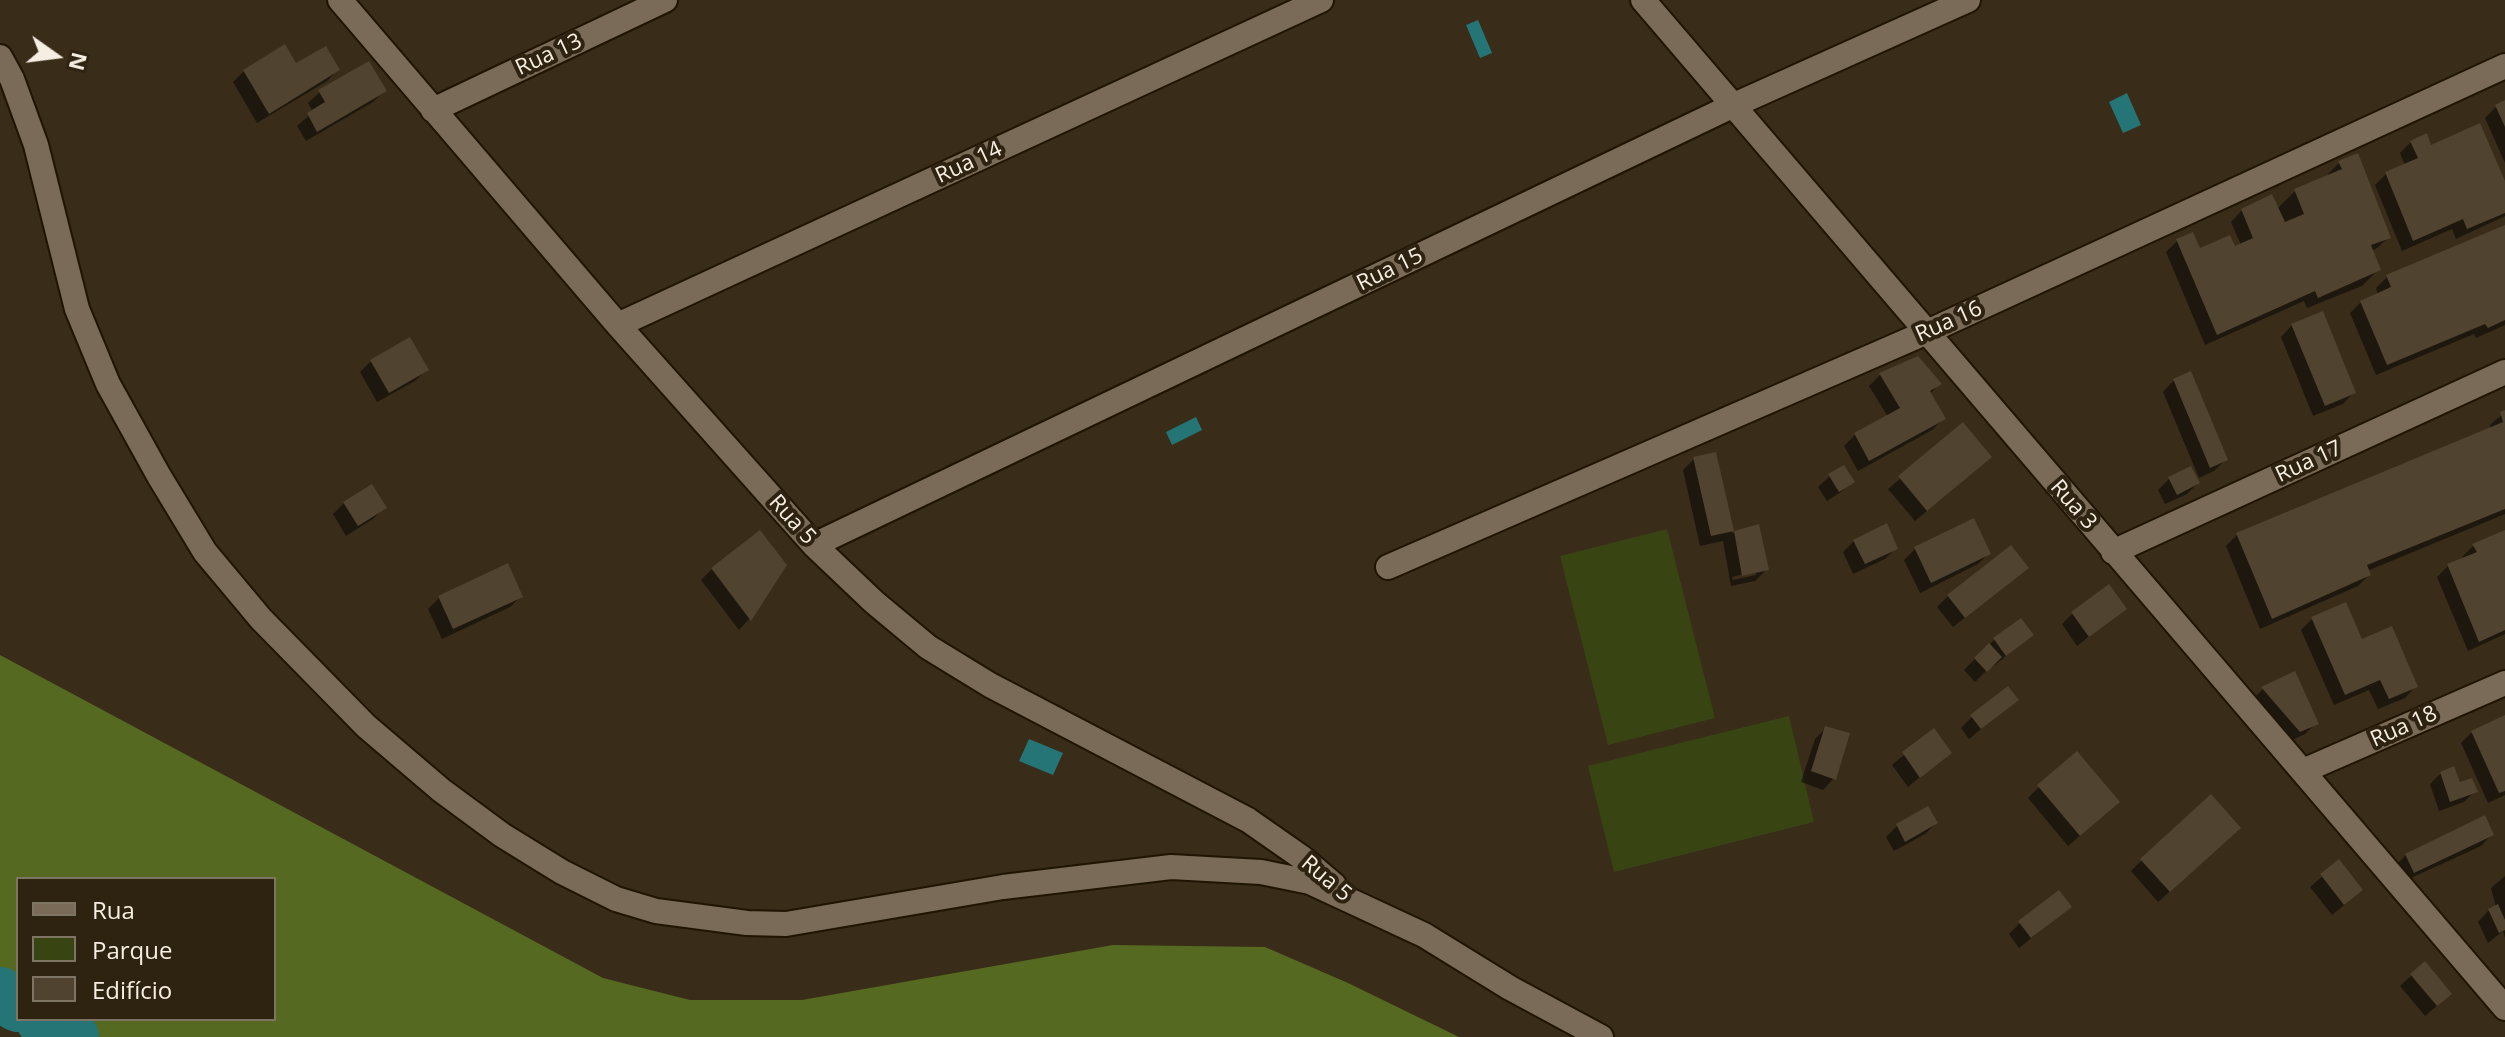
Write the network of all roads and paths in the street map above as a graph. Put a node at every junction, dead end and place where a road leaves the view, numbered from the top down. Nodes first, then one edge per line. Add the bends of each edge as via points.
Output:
1 (340, 0) edge
2 (665, 0) edge
3 (1321, 0) edge
4 (1643, 0) edge
5 (1968, 0) edge
6 (0, 57) edge
7 (2505, 66) edge
8 (1732, 106) junction
9 (433, 110) junction
10 (618, 325) junction
11 (1925, 333) junction
12 (2505, 372) edge
13 (814, 545) junction
14 (2113, 552) junction
15 (1388, 567) dead end
16 (2505, 683) edge
17 (2303, 771) junction
18 (1357, 904) junction
19 (2497, 985) edge
20 (2505, 1008) edge
21 (1601, 1037) edge

1 - 9 street, Rua 5
2 - 9 street, Rua 13
3 - 10 street, Rua 14
4 - 8 street, Rua 3
5 - 8 street, Rua 15
6 - 18 street via 36,145 77,309 108,384 205,552 261,619 366,726 502,835 616,899 656,911 747,923 786,924 1003,887 1171,867 1310,882
7 - 11 street, Rua 16
8 - 11 street, Rua 3
8 - 13 street, Rua 15
9 - 10 street, Rua 5
10 - 13 street, Rua 5
11 - 14 street, Rua 3
11 - 15 street, Rua 16
12 - 14 street, Rua 17
13 - 18 street, Rua 5 via 928,647 1248,820
14 - 17 street, Rua 3
16 - 17 street, Rua 18
17 - 19 street, Rua 3
18 - 21 street via 1424,935
19 - 20 street, Rua 3

